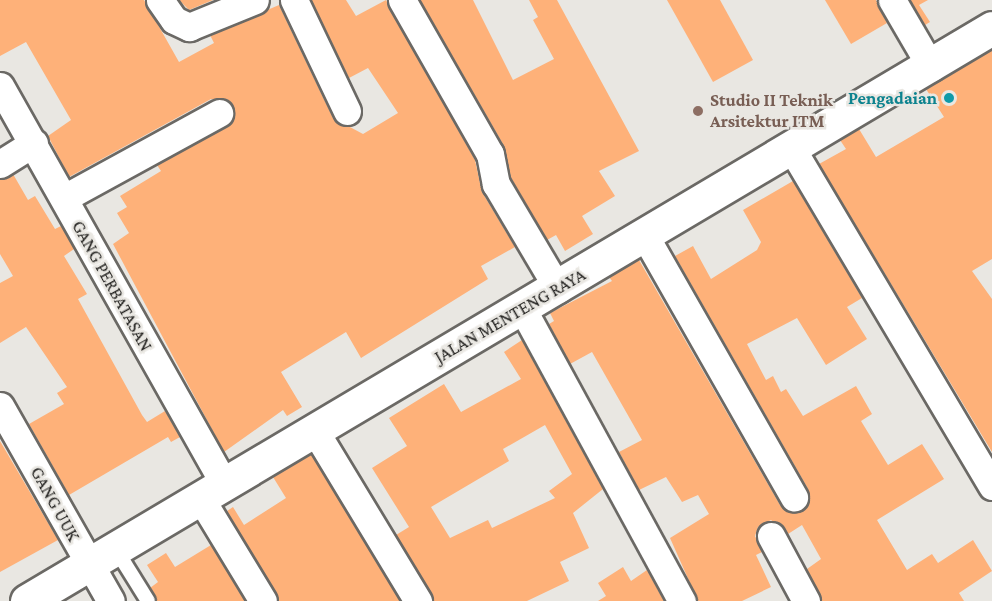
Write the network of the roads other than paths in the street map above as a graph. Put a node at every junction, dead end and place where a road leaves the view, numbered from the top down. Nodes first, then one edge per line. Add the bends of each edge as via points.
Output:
1 (160, 0) edge
2 (255, 0) edge
3 (294, 0) edge
4 (402, 0) edge
5 (892, 0) edge
6 (992, 28) edge
7 (931, 66) junction
8 (0, 86) edge
9 (347, 111) dead end
10 (219, 113) dead end
11 (33, 143) junction
12 (792, 149) junction
13 (0, 164) edge
14 (64, 198) junction
15 (645, 236) junction
16 (558, 289) junction
17 (522, 308) junction
18 (0, 406) edge
19 (315, 431) junction
20 (992, 486) edge
21 (213, 492) junction
22 (794, 497) dead end
23 (771, 536) dead end
24 (102, 556) junction
25 (27, 601) edge
26 (111, 601) edge
27 (148, 601) edge
28 (263, 601) edge
29 (418, 601) edge
30 (682, 601) edge
31 (806, 601) edge

1 - 2 street via 174,20 189,27
3 - 9 street
4 - 16 street via 490,154 496,184
5 - 7 street
6 - 7 street, JALAN MENTENG RAYA
7 - 12 street, JALAN MENTENG RAYA
8 - 11 street, GANG PERBATASAN
10 - 14 street
11 - 13 street
11 - 14 street, GANG PERBATASAN
12 - 15 street, JALAN MENTENG RAYA
12 - 20 street
14 - 21 street, GANG PERBATASAN
15 - 16 street, JALAN MENTENG RAYA
15 - 22 street
16 - 17 street, JALAN MENTENG RAYA
17 - 19 street, JALAN MENTENG RAYA
17 - 30 street
18 - 24 street, GANG UUK
19 - 21 street, JALAN MENTENG RAYA
19 - 29 street
21 - 24 street, JALAN MENTENG RAYA
21 - 28 street, GANG PERBATASAN
23 - 31 street
24 - 25 street, JALAN MENTENG RAYA
24 - 26 street, GANG UUK
24 - 27 lane

